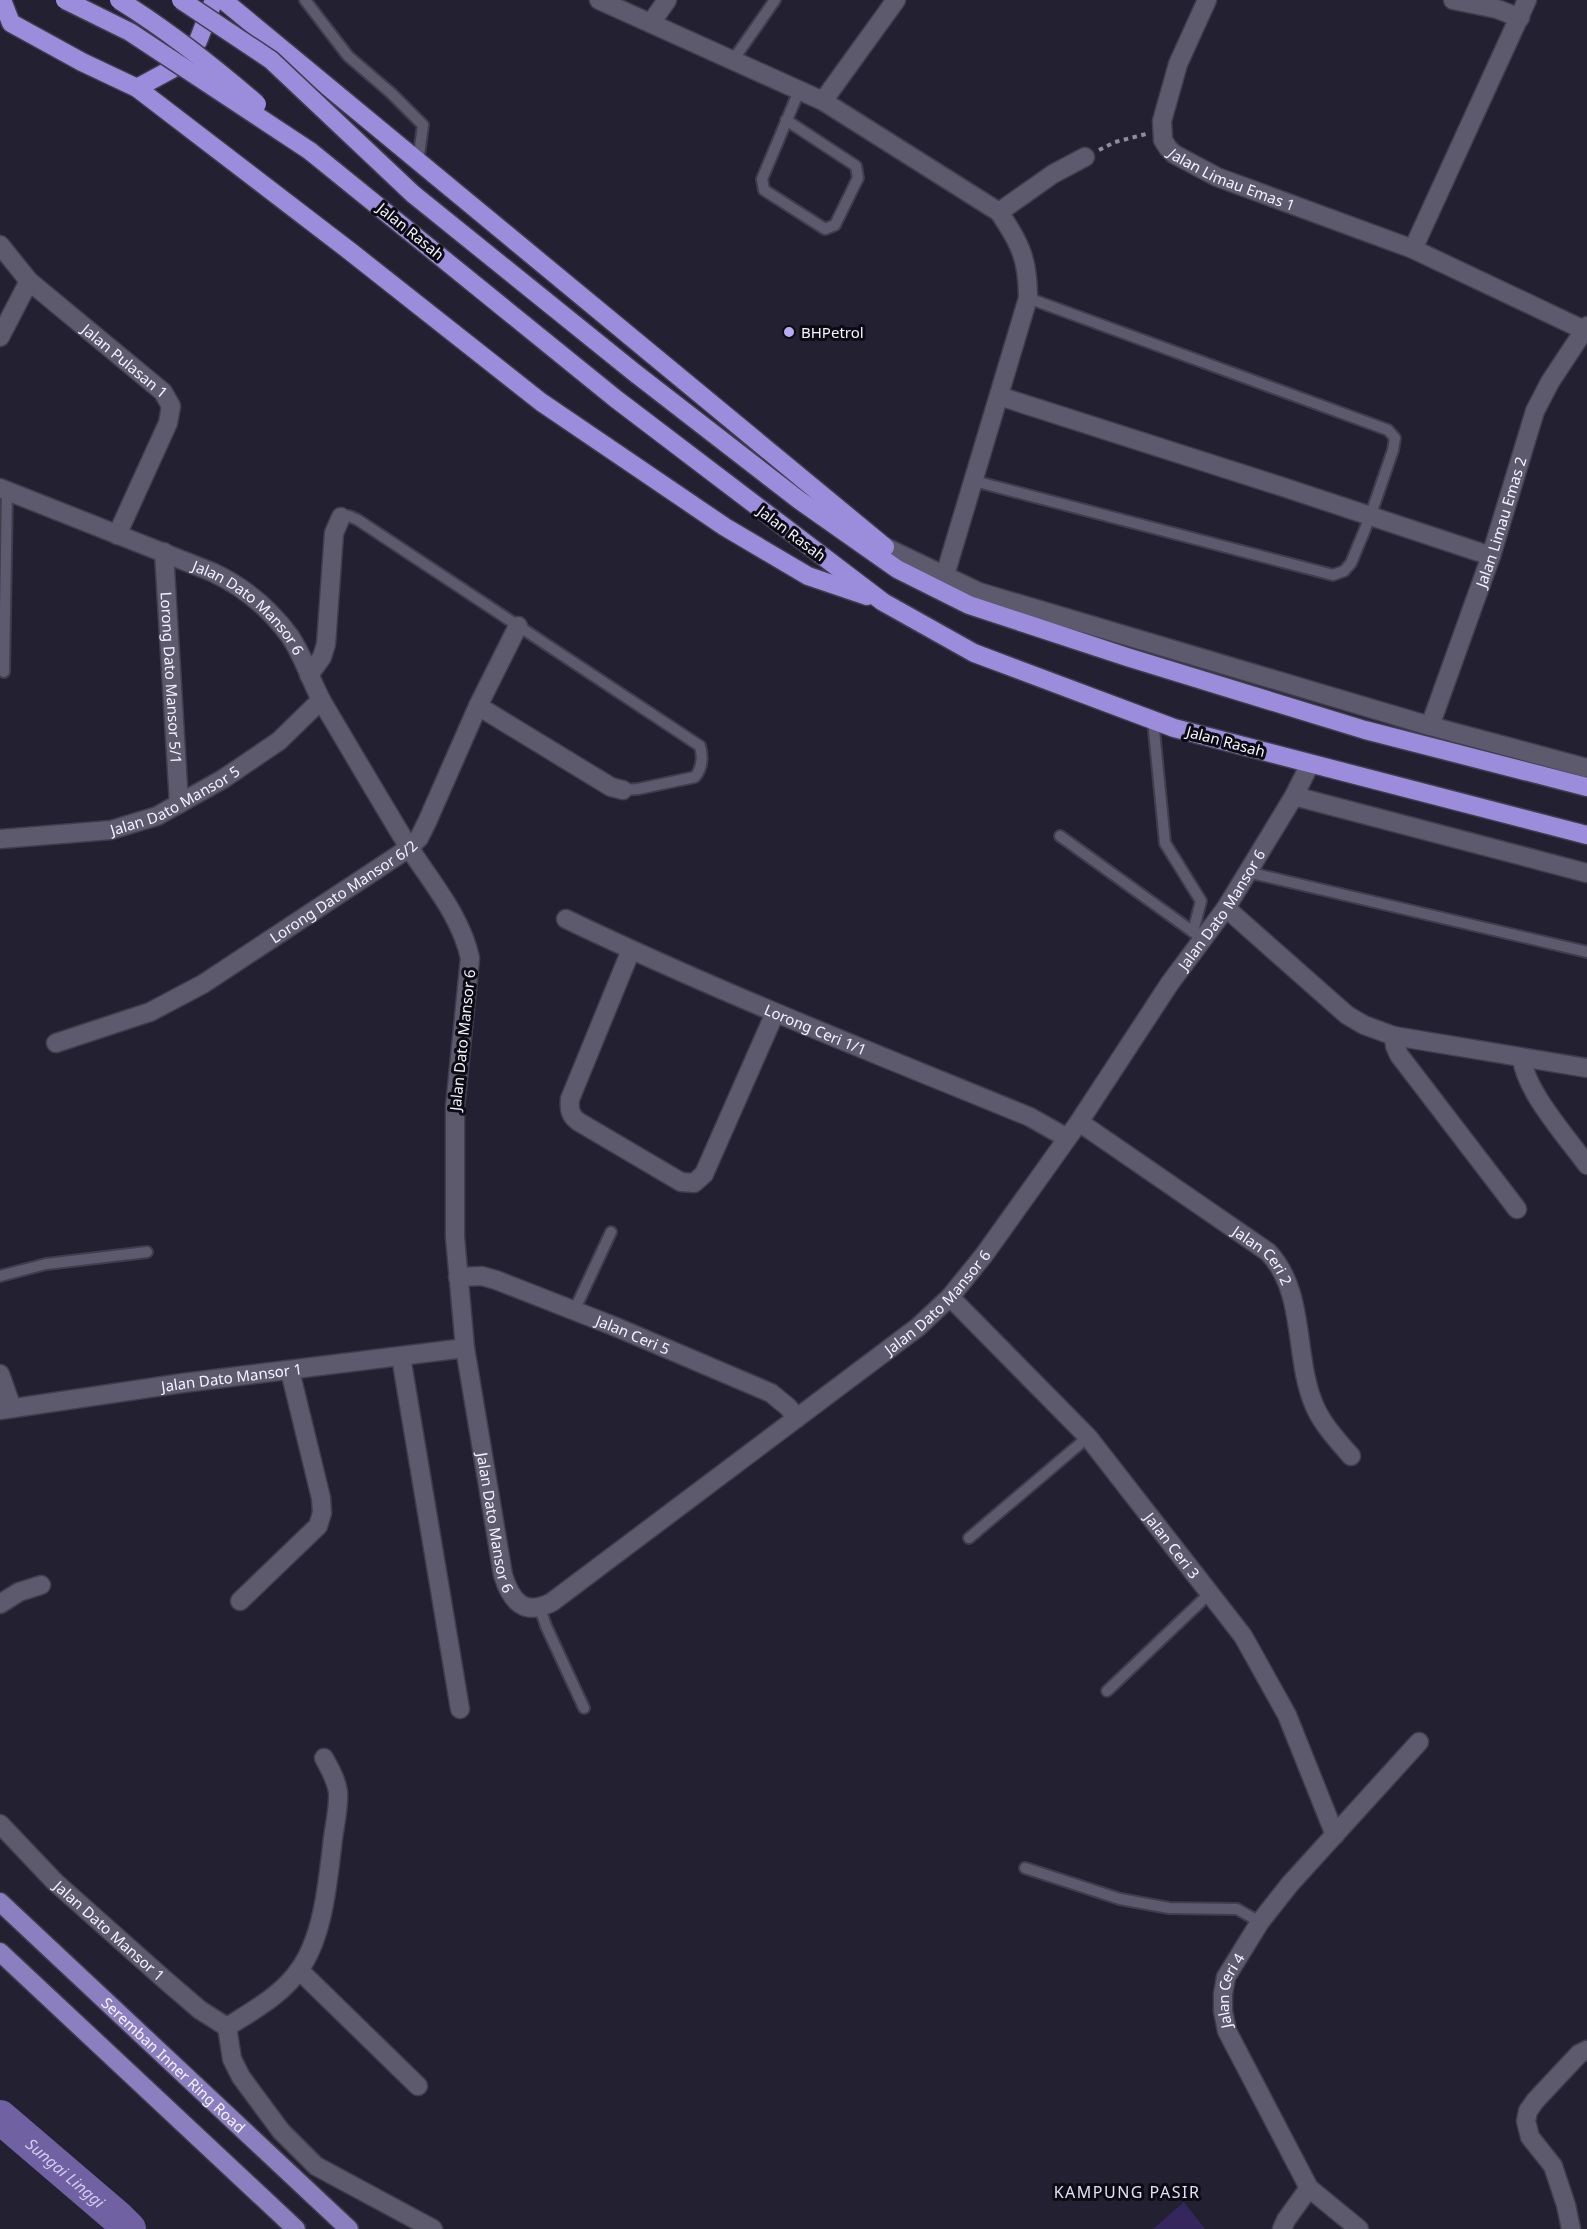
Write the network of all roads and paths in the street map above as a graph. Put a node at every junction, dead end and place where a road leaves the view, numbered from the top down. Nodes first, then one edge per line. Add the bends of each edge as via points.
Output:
1 (2, 0) edge
2 (64, 0) edge
3 (119, 0) edge
4 (181, 0) edge
5 (201, 0) edge
6 (214, 0) edge
7 (223, 0) edge
8 (305, 0) edge
9 (599, 0) edge
10 (667, 0) edge
11 (775, 0) edge
12 (896, 0) edge
13 (1207, 0) edge
14 (1453, 0) edge
15 (1527, 0) edge
16 (1520, 18) junction
17 (651, 23) junction
18 (271, 60) junction
19 (733, 60) junction
20 (137, 88) junction
21 (799, 91) junction
22 (823, 101) junction
23 (786, 120) junction
24 (1161, 130) junction
25 (310, 151) junction
26 (1084, 157) joint
27 (418, 162) junction
28 (999, 212) junction
29 (0, 245) edge
30 (1413, 249) junction
31 (29, 281) junction
32 (1028, 298) junction
33 (1586, 328) edge
34 (0, 337) edge
35 (999, 396) junction
36 (974, 480) junction
37 (3, 490) edge
38 (1370, 516) junction
39 (341, 517) joint
40 (117, 535) junction
41 (883, 546) junction
42 (164, 552) junction
43 (1491, 556) junction
44 (945, 575) junction
45 (883, 602) junction
46 (969, 605) junction
47 (518, 626) junction
48 (4, 672) dead end
49 (309, 675) junction
50 (321, 700) junction
51 (478, 706) junction
52 (1153, 720) junction
53 (1430, 726) junction
54 (1310, 764) junction
55 (1587, 768) edge
56 (1587, 787) edge
57 (623, 790) joint
58 (1294, 796) junction
59 (179, 804) junction
60 (1587, 835) edge
61 (1060, 836) dead end
62 (0, 839) edge
63 (409, 848) junction
64 (1247, 872) junction
65 (1587, 873) edge
66 (1226, 908) junction
67 (566, 919) dead end
68 (1198, 935) junction
69 (631, 950) junction
70 (1587, 952) edge
71 (775, 1013) junction
72 (1394, 1036) junction
73 (56, 1043) dead end
74 (1522, 1058) junction
75 (1587, 1068) edge
76 (1079, 1122) junction
77 (1067, 1138) junction
78 (1587, 1165) edge
79 (1517, 1209) dead end
80 (611, 1232) dead end
81 (147, 1252) dead end
82 (0, 1276) edge
83 (458, 1276) junction
84 (950, 1297) junction
85 (574, 1311) junction
86 (465, 1348) junction
87 (401, 1357) junction
88 (290, 1371) junction
89 (0, 1374) edge
90 (6, 1409) edge
91 (797, 1418) junction
92 (1088, 1437) junction
93 (1351, 1456) dead end
94 (969, 1538) dead end
95 (41, 1585) dead end
96 (1210, 1593) junction
97 (240, 1600) dead end
98 (0, 1604) edge
99 (540, 1608) junction
100 (1107, 1691) dead end
101 (584, 1708) dead end
102 (460, 1709) dead end
103 (1419, 1743) dead end
104 (324, 1758) dead end
105 (0, 1824) edge
106 (1335, 1835) junction
107 (1025, 1868) dead end
108 (0, 1902) edge
109 (1260, 1922) junction
110 (0, 1952) edge
111 (299, 1970) junction
112 (227, 2027) junction
113 (1587, 2050) edge
114 (418, 2086) dead end
115 (1309, 2188) junction
116 (296, 2229) edge
117 (349, 2229) edge
118 (433, 2229) edge
119 (1282, 2229) edge
120 (1359, 2229) edge
121 (1571, 2229) edge

1 - 20 highway via 11,23
2 - 25 highway, bridge via 130,32
3 - 25 highway, Jalan Rasah, bridge via 211,64
4 - 18 highway, Jalan Rasah, bridge
5 - 18 highway, bridge
6 - 20 highway via 198,41 172,69
7 - 27 highway
8 - 27 lane via 348,56 423,125
9 - 17 street
10 - 17 street
11 - 19 lane
12 - 22 street
13 - 24 street, Jalan Limau Emas 1 via 1178,64
14 - 16 street
15 - 16 street
16 - 30 street
17 - 19 street
18 - 46 highway, Jalan Rasah, bridge via 413,194 644,380 799,500 897,569
19 - 21 street
20 - 45 highway via 541,402 725,527 808,576
21 - 22 street
21 - 23 lane
22 - 28 street
23 - 23 lane via 762,179 764,190 825,229 831,228 854,187 858,171
24 - 26 path via 1115,142
24 - 30 street, Jalan Limau Emas 1 via 1174,154 1217,177
25 - 45 highway, Jalan Rasah via 616,399
26 - 28 street
27 - 41 highway
28 - 32 street via 1024,254
29 - 31 street, Jalan Pulasan 1
30 - 33 street, Jalan Limau Emas 1
31 - 34 street
31 - 40 street, Jalan Pulasan 1 via 163,392 171,406 168,423
32 - 35 street
32 - 38 lane via 1388,430 1395,444
33 - 43 street, Jalan Limau Emas 2 via 1535,411
35 - 36 street
35 - 38 street
36 - 38 lane via 1333,575 1351,563
36 - 44 street
37 - 40 street, Jalan Dato Mansor 6
37 - 48 lane
38 - 43 street
39 - 47 lane via 358,520
39 - 49 street via 334,532 326,644
40 - 42 street, Jalan Dato Mansor 6
41 - 44 street
41 - 46 highway
42 - 49 street, Jalan Dato Mansor 6 via 228,580 269,611 290,637
42 - 59 street, Lorong Dato Mansor 5/1
43 - 53 street, Jalan Limau Emas 2
44 - 53 street via 990,595
45 - 52 highway, Jalan Rasah via 974,653
46 - 56 highway, Jalan Rasah via 1365,730
47 - 51 street, Lorong Dato Mansor 6/2
47 - 57 lane via 700,746 702,760 695,777
49 - 50 street, Jalan Dato Mansor 6
50 - 59 street, Jalan Dato Mansor 5 via 279,741
50 - 63 street, Jalan Dato Mansor 6
51 - 57 street via 611,787
51 - 63 street, Lorong Dato Mansor 6/2 via 427,822
52 - 54 highway, Jalan Rasah
52 - 68 lane via 1165,843 1201,901
53 - 55 street
54 - 58 street, Jalan Dato Mansor 6
54 - 60 highway, Jalan Rasah
58 - 64 street, Jalan Dato Mansor 6
58 - 65 street
59 - 62 street, Jalan Dato Mansor 5 via 157,816 111,830
61 - 68 lane
63 - 73 street, Lorong Dato Mansor 6/2 via 203,984 150,1012
63 - 83 street, Jalan Dato Mansor 6 via 458,923 470,958 455,1107
64 - 66 street, Jalan Dato Mansor 6
64 - 70 lane
66 - 68 street, Jalan Dato Mansor 6
66 - 72 street via 1347,1015
67 - 69 street, Lorong Ceri 1/1
68 - 76 street, Jalan Dato Mansor 6
69 - 71 street, Lorong Ceri 1/1
69 - 71 street via 570,1099 570,1112 579,1122 681,1182 694,1183 704,1174
71 - 77 street, Lorong Ceri 1/1 via 1030,1117
72 - 74 street
72 - 79 street via 1400,1055
74 - 75 street
74 - 78 street via 1537,1096
76 - 77 street, Jalan Dato Mansor 6
76 - 93 street, Jalan Ceri 2 via 1268,1252 1280,1265 1294,1309 1304,1371 1315,1407
77 - 84 street, Jalan Dato Mansor 6
80 - 85 lane
81 - 82 lane via 46,1264
83 - 85 street, Jalan Ceri 5 via 496,1280
83 - 86 street, Jalan Dato Mansor 6
84 - 91 street, Jalan Dato Mansor 6 via 918,1327
84 - 92 street, Jalan Ceri 3
85 - 91 street, Jalan Ceri 5 via 771,1393
86 - 87 street, Jalan Dato Mansor 1
86 - 99 street, Jalan Dato Mansor 6 via 503,1575 513,1599 527,1608
87 - 88 street, Jalan Dato Mansor 1
87 - 102 street
88 - 90 street, Jalan Dato Mansor 1
88 - 97 street via 322,1514 318,1526
89 - 90 street
91 - 99 street, Jalan Dato Mansor 6
92 - 94 lane
92 - 96 street, Jalan Ceri 3
95 - 98 street
96 - 100 lane
96 - 106 street, Jalan Ceri 3 via 1243,1636 1287,1715
99 - 101 lane
103 - 106 street, Jalan Ceri 4
104 - 111 street via 335,1779 338,1801 320,1921
105 - 112 street, Jalan Dato Mansor 1 via 55,1882 200,2010
106 - 109 street, Jalan Ceri 4
107 - 109 lane via 1120,1899 1169,1908 1238,1909
108 - 117 main road, Seremban Inner Ring Road
109 - 115 street, Jalan Ceri 4 via 1226,1977 1223,2011 1227,2031
110 - 116 main road
111 - 112 street via 281,1990
111 - 114 street
112 - 118 street via 232,2059 241,2077 281,2131 316,2166
113 - 121 street via 1535,2101 1527,2111 1526,2121 1530,2137 1553,2166
115 - 119 street
115 - 120 street, Jalan Ceri 4

